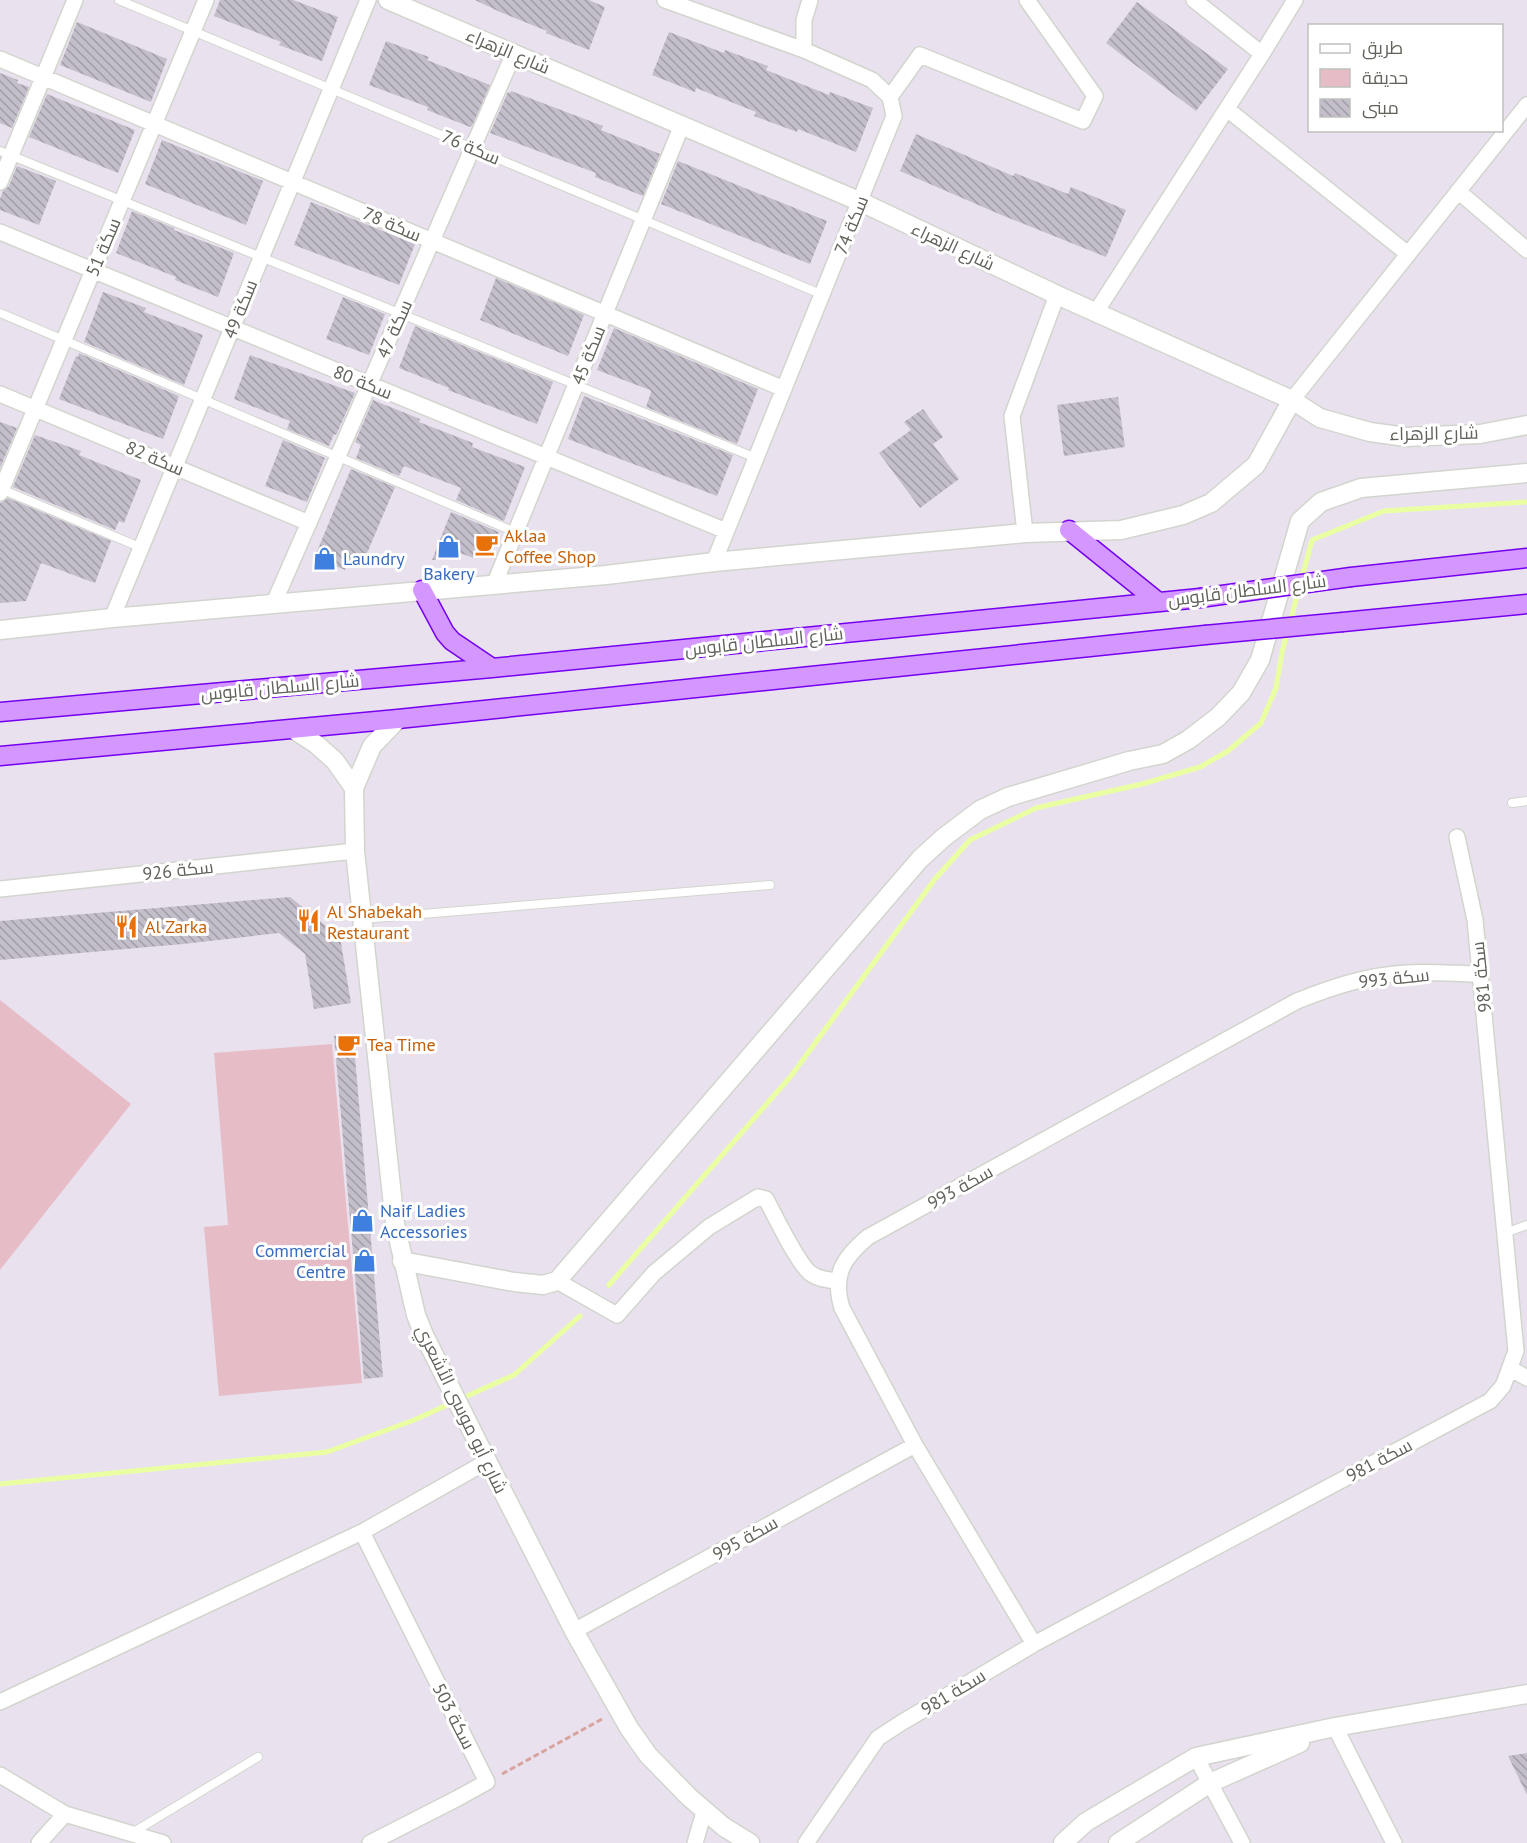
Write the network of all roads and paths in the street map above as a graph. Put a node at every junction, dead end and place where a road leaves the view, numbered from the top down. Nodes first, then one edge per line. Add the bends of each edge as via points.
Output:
1 (75, 0) edge
2 (119, 0) edge
3 (206, 0) edge
4 (368, 0) edge
5 (388, 0) edge
6 (665, 0) edge
7 (810, 0) edge
8 (1027, 0) edge
9 (1194, 0) edge
10 (1294, 0) edge
11 (193, 31) junction
12 (804, 50) junction
13 (514, 53) junction
14 (1262, 54) junction
15 (0, 60) edge
16 (43, 78) junction
17 (331, 89) junction
18 (890, 97) junction
19 (1527, 105) edge
20 (1227, 109) junction
21 (154, 124) junction
22 (682, 125) junction
23 (472, 148) junction
24 (6, 153) edge
25 (0, 182) edge
26 (293, 183) junction
27 (1458, 191) junction
28 (122, 200) junction
29 (861, 201) junction
30 (644, 220) junction
31 (0, 232) edge
32 (432, 241) junction
33 (1527, 250) edge
34 (1408, 254) junction
35 (262, 257) junction
36 (93, 270) junction
37 (823, 295) junction
38 (1057, 295) junction
39 (1096, 312) junction
40 (400, 313) junction
41 (0, 314) edge
42 (605, 314) junction
43 (233, 328) junction
44 (64, 340) junction
45 (369, 384) junction
46 (576, 385) junction
47 (784, 389) junction
48 (0, 394) edge
49 (203, 400) junction
50 (1292, 400) junction
51 (36, 408) junction
52 (1527, 425) edge
53 (338, 457) junction
54 (546, 457) junction
55 (756, 458) junction
56 (175, 467) junction
57 (1527, 473) edge
58 (1, 490) edge
59 (309, 523) junction
60 (1069, 530) junction
61 (726, 531) junction
62 (515, 532) junction
63 (1025, 533) junction
64 (142, 548) junction
65 (1527, 558) edge
66 (714, 562) junction
67 (494, 585) junction
68 (422, 590) junction
69 (1157, 601) junction
70 (1527, 604) edge
71 (273, 605) junction
72 (112, 618) junction
73 (0, 630) edge
74 (492, 668) junction
75 (0, 712) edge
76 (398, 719) junction
77 (293, 729) junction
78 (0, 756) edge
79 (354, 788) junction
80 (1527, 801) edge
81 (1512, 803) dead end
82 (1457, 837) dead end
83 (355, 851) junction
84 (770, 885) dead end
85 (0, 889) edge
86 (362, 919) junction
87 (1481, 974) junction
88 (1527, 1225) edge
89 (1505, 1233) junction
90 (402, 1261) junction
91 (557, 1281) junction
92 (838, 1281) junction
93 (1511, 1369) junction
94 (1527, 1378) edge
95 (915, 1445) junction
96 (488, 1461) junction
97 (362, 1532) junction
98 (574, 1631) junction
99 (1034, 1644) junction
100 (1527, 1694) edge
101 (0, 1702) edge
102 (619, 1710) junction
103 (1335, 1727) junction
104 (258, 1757) dead end
105 (1196, 1758) junction
106 (0, 1775) edge
107 (487, 1782) junction
108 (1210, 1783) junction
109 (705, 1812) junction
110 (65, 1814) junction
111 (131, 1833) junction
112 (39, 1843) edge
113 (163, 1843) edge
114 (370, 1843) edge
115 (695, 1843) edge
116 (750, 1843) edge
117 (806, 1843) edge
118 (1063, 1843) edge
119 (1118, 1843) edge
120 (1242, 1843) edge
121 (1394, 1843) edge

1 - 16 street
2 - 11 lane, سكة 76
3 - 11 street, سكة 51
4 - 17 street, سكة 49
5 - 13 street, شارع الزهراء
6 - 12 street
7 - 12 street via 804,20
8 - 18 street via 1095,96 1083,121 920,55
9 - 14 street
10 - 14 street
11 - 17 lane, سكة 76
11 - 21 street, سكة 51
12 - 18 street via 873,80
13 - 22 street, شارع الزهراء
13 - 23 street, سكة 47
14 - 20 street
15 - 16 street, سكة 78
16 - 21 street, سكة 78
16 - 24 street
17 - 23 lane, سكة 76
17 - 26 street, سكة 49
18 - 29 street, سكة 74 via 894,116
19 - 27 street
20 - 34 street
20 - 39 street
21 - 26 street, سكة 78
21 - 28 street, سكة 51
22 - 29 street, شارع الزهراء
22 - 30 street, سكة 45
23 - 30 lane, سكة 76
23 - 32 street, سكة 47
24 - 25 street
24 - 28 lane
26 - 32 street, سكة 78
26 - 35 street, سكة 49
27 - 33 street
27 - 34 street
28 - 35 lane
28 - 36 street, سكة 51
29 - 37 street, سكة 74
29 - 38 street, شارع الزهراء
30 - 37 lane, سكة 76
30 - 42 street, سكة 45
31 - 36 street, سكة 80
32 - 40 street, سكة 47
32 - 42 street, سكة 78
34 - 50 street
35 - 40 lane
35 - 43 street, سكة 49
36 - 43 street, سكة 80
36 - 44 street, سكة 51
37 - 47 street, سكة 74
38 - 39 street, شارع الزهراء
38 - 63 street via 1012,416
39 - 50 street, شارع الزهراء
40 - 45 street, سكة 47
40 - 46 lane
41 - 44 lane
42 - 46 street, سكة 45
42 - 47 street, سكة 78
43 - 45 street, سكة 80
43 - 49 street, سكة 49
44 - 49 lane
44 - 51 street, سكة 51
45 - 53 street, سكة 47
45 - 54 street, سكة 80
46 - 54 street, سكة 45
46 - 55 lane
47 - 55 street, سكة 74
48 - 51 street, سكة 82
49 - 53 lane
49 - 56 street, سكة 49
50 - 52 street, شارع الزهراء via 1320,418 1406,437 1480,434
50 - 60 street via 1256,465 1210,503 1183,515 1121,530
51 - 56 street, سكة 82
51 - 58 street, سكة 51
53 - 59 street, سكة 47
53 - 62 lane
54 - 61 street, سكة 80
54 - 62 street, سكة 45
55 - 61 street, سكة 74
56 - 59 street, سكة 82
56 - 64 street, سكة 49
57 - 91 street via 1361,488 1321,502 1300,521 1260,660 1241,693 1218,717 1163,754 1008,797 980,810 943,838 920,859
58 - 64 lane
59 - 71 street, سكة 47
60 - 63 street
60 - 69 highway
61 - 66 street, سكة 74
62 - 67 street, سكة 45
63 - 66 street
64 - 72 street, سكة 49
65 - 69 highway, شارع السلطان قابوس, bridge
66 - 67 street
67 - 68 street
68 - 71 street
68 - 74 highway via 452,641
69 - 74 highway, شارع السلطان قابوس
70 - 76 highway, bridge
71 - 72 street
72 - 73 street
74 - 75 highway, شارع السلطان قابوس
76 - 77 highway
76 - 79 street, شارع أبو موسى الأشعري via 372,746
77 - 78 highway
77 - 79 street via 335,760
79 - 83 street, شارع أبو موسى الأشعري
80 - 81 lane
82 - 87 street, سكة 981 via 1475,920
83 - 85 street, سكة 926
83 - 86 street, شارع أبو موسى الأشعري
84 - 86 lane
86 - 90 street, شارع أبو موسى الأشعري
87 - 89 street, سكة 981
87 - 92 street, سكة 993 via 1406,973 1363,978 1297,1001 868,1237 844,1262
88 - 89 lane
89 - 93 street, سكة 981 via 1516,1351
90 - 91 street via 514,1282 543,1285
90 - 96 street, شارع أبو موسى الأشعري via 424,1335
91 - 92 street via 617,1315 654,1273 709,1227 758,1197 766,1199 811,1274
92 - 95 street via 842,1308
93 - 94 street
93 - 99 street, سكة 981 via 1490,1401
95 - 98 street, سكة 995
95 - 99 street
96 - 97 street
96 - 98 street, شارع أبو موسى الأشعري
97 - 101 street
97 - 107 street, سكة 503
98 - 102 street, شارع أبو موسى الأشعري
99 - 117 street, سكة 981 via 878,1738
100 - 103 street
102 - 107 path
102 - 109 street, شارع أبو موسى الأشعري via 654,1761
103 - 105 street
103 - 108 street
103 - 121 street
104 - 111 lane
105 - 108 street
105 - 118 street via 1086,1822
106 - 110 street
107 - 114 street
108 - 119 street
108 - 120 street
109 - 115 street
109 - 116 street, شارع أبو موسى الأشعري
110 - 111 street
110 - 112 street
111 - 113 street

